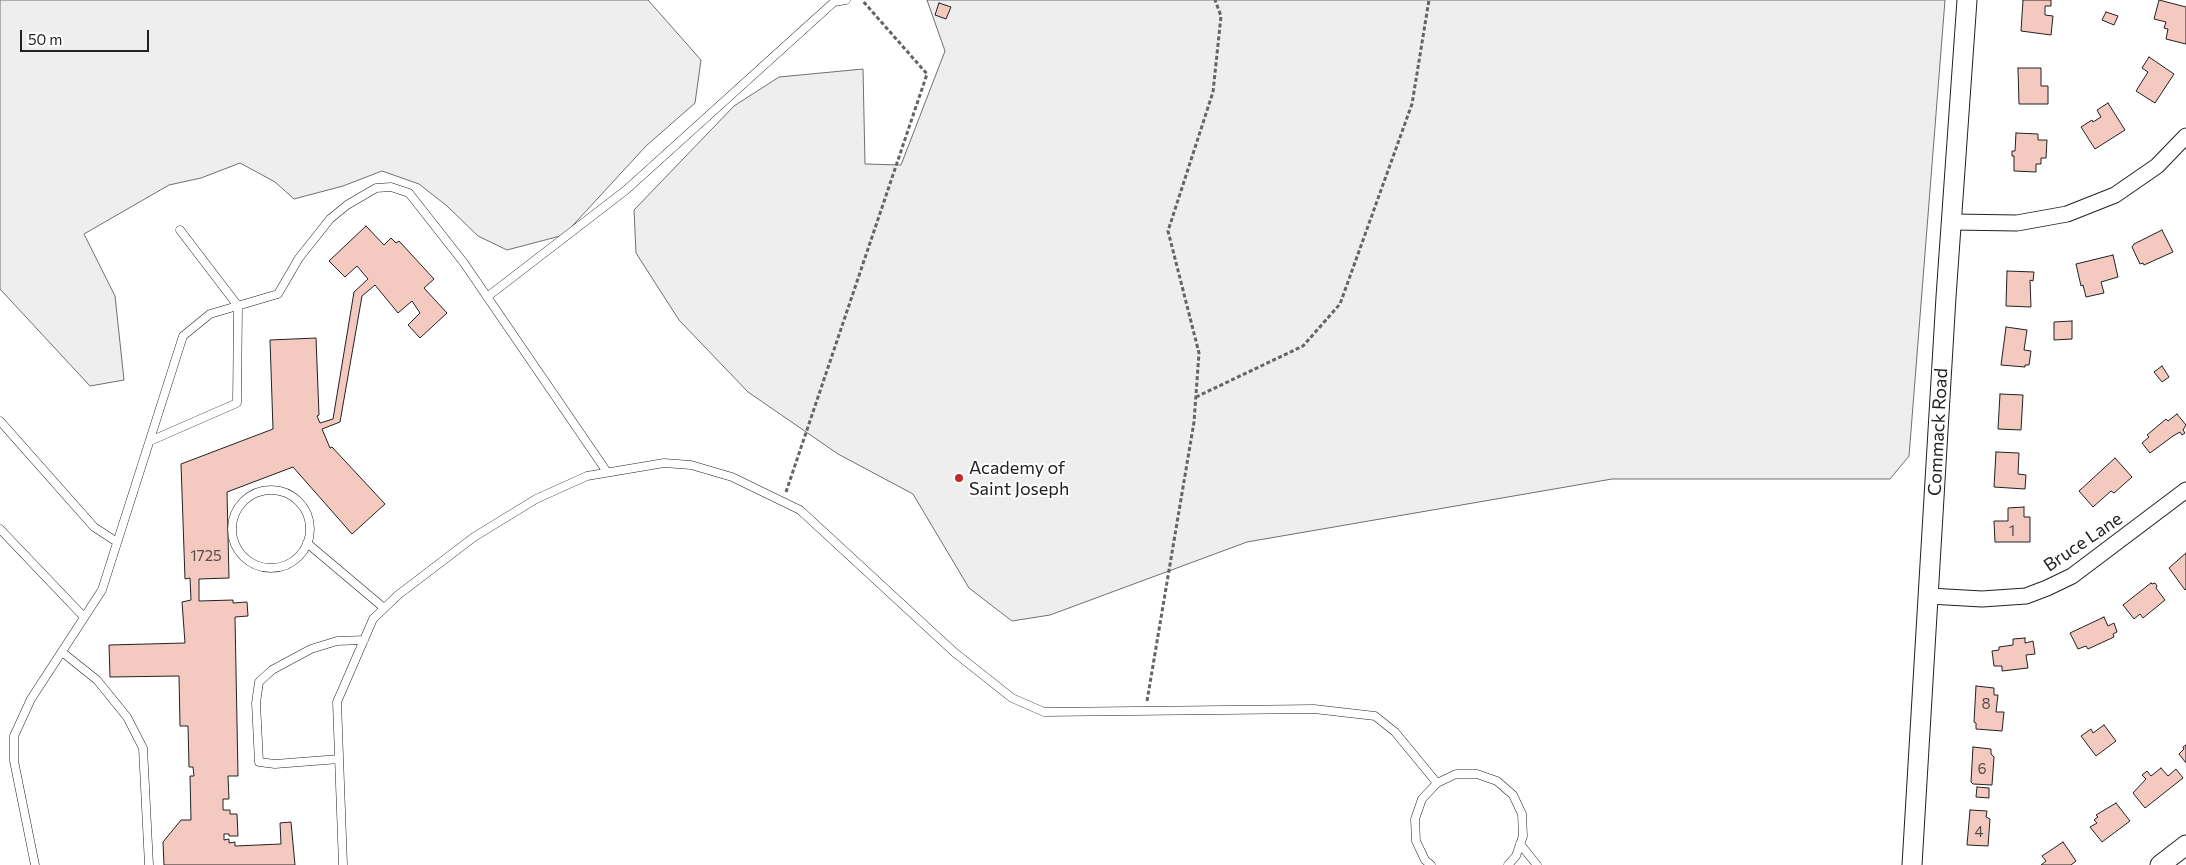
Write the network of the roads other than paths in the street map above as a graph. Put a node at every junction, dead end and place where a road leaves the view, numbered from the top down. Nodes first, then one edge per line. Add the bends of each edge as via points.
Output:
1 (846, 0) edge
2 (1967, 0) edge
3 (2186, 136) edge
4 (1953, 222) junction
5 (180, 230) dead end
6 (487, 296) junction
7 (238, 306) junction
8 (0, 421) edge
9 (150, 440) junction
10 (607, 472) junction
11 (2186, 490) edge
12 (0, 529) edge
13 (118, 542) junction
14 (307, 543) junction
15 (1929, 596) junction
16 (384, 608) junction
17 (84, 617) junction
18 (364, 640) junction
19 (62, 652) junction
20 (339, 759) junction
21 (1437, 784) junction
22 (1520, 844) junction
23 (2186, 845) edge
24 (35, 865) edge
25 (149, 865) edge
26 (343, 865) edge
27 (1431, 865) edge
28 (1508, 865) edge
29 (1536, 865) edge
30 (1912, 865) edge
31 (2160, 865) edge

1 - 6 lane via 834,2 626,190
2 - 4 street, Commack Road
3 - 4 street via 2157,166 2115,195 2067,214 2017,223
4 - 15 street, Commack Road
5 - 7 lane
6 - 7 lane via 409,193 391,187 376,188 364,194 330,219 278,294
6 - 10 lane
7 - 9 lane via 210,314 182,336
7 - 9 lane via 237,403
8 - 13 lane via 94,527
9 - 13 lane
10 - 16 lane via 587,476 536,499 474,537
10 - 21 lane via 664,463 691,465 732,477 800,510 954,652 1012,698 1044,712 1314,709 1376,716 1395,732
11 - 15 street, Bruce Lane via 2095,560 2047,588 2026,596 1982,600
12 - 17 lane
13 - 17 lane via 102,590
14 - 14 lane via 296,559 285,565 259,566 248,560 236,545 232,526 235,513 252,494 265,490 289,494 307,512 310,525
14 - 16 lane
15 - 30 street, Commack Road
16 - 18 lane via 373,619
17 - 19 lane
18 - 20 lane via 337,702
18 - 20 lane via 337,641 310,649 272,670 259,682 256,702 259,762 275,764
19 - 24 lane via 31,699 14,736 14,761
19 - 25 lane via 96,680 127,717 143,748
20 - 26 lane
21 - 22 lane via 1456,774 1477,774 1498,781 1513,795 1522,814
21 - 27 lane via 1422,799 1415,819 1416,840
22 - 28 lane
22 - 29 lane
23 - 31 street

